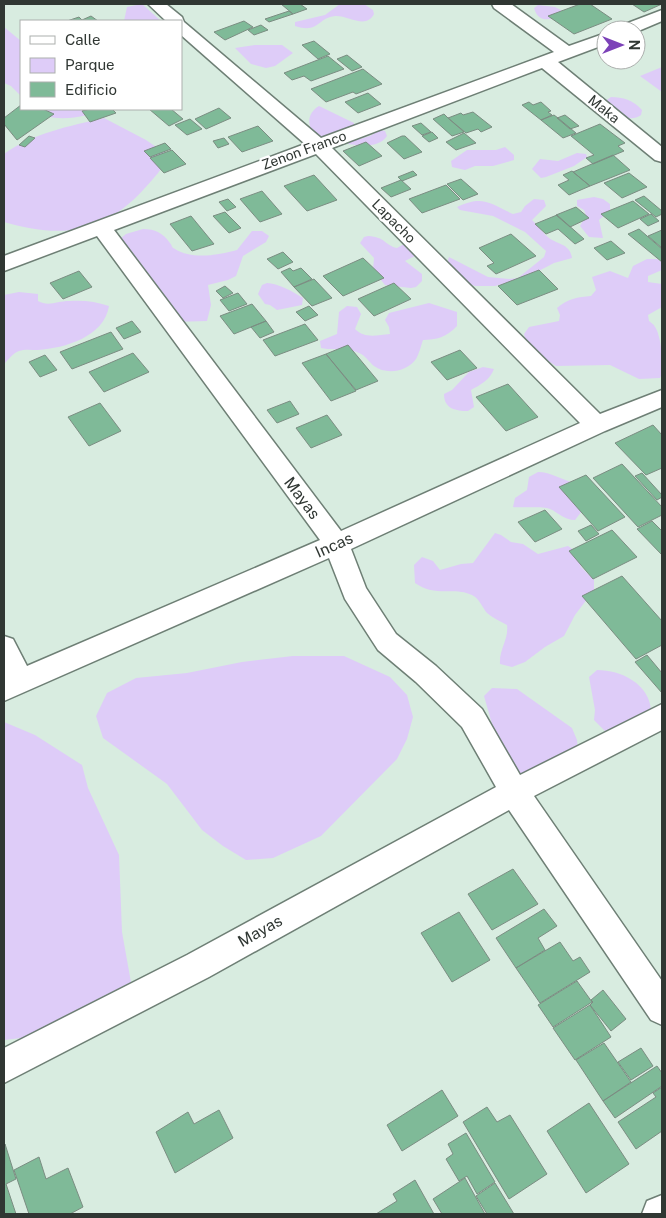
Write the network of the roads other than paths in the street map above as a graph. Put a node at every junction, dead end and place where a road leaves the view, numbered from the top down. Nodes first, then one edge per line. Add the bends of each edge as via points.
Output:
1 (156, 4) edge
2 (500, 4) edge
3 (662, 15) edge
4 (175, 20) edge
5 (646, 22) edge
6 (182, 27) edge
7 (596, 42) edge
8 (567, 54) junction
9 (546, 62) junction
10 (318, 145) junction
11 (662, 156) edge
12 (101, 227) junction
13 (4, 264) edge
14 (662, 398) edge
15 (598, 425) junction
16 (337, 544) junction
17 (4, 647) edge
18 (12, 685) edge
19 (662, 716) edge
20 (514, 792) junction
21 (662, 1009) edge
22 (4, 1066) edge

1 - 4 street
2 - 8 street
3 - 5 street
6 - 10 street, Lapacho
7 - 8 street, Zenon Franco
8 - 9 street, Zenon Franco
9 - 10 street, Zenon Franco
9 - 11 street, Maka
10 - 12 street, Zenon Franco
10 - 15 street, Lapacho
12 - 13 street, Zenon Franco
12 - 16 street, Mayas
14 - 15 street, Incas
15 - 16 street, Incas
16 - 18 street, Incas
16 - 20 street, Mayas via 354,592 387,642 472,718
17 - 18 street
19 - 20 street, Mayas
20 - 21 street, Mayas
20 - 22 street, Mayas via 206,961

